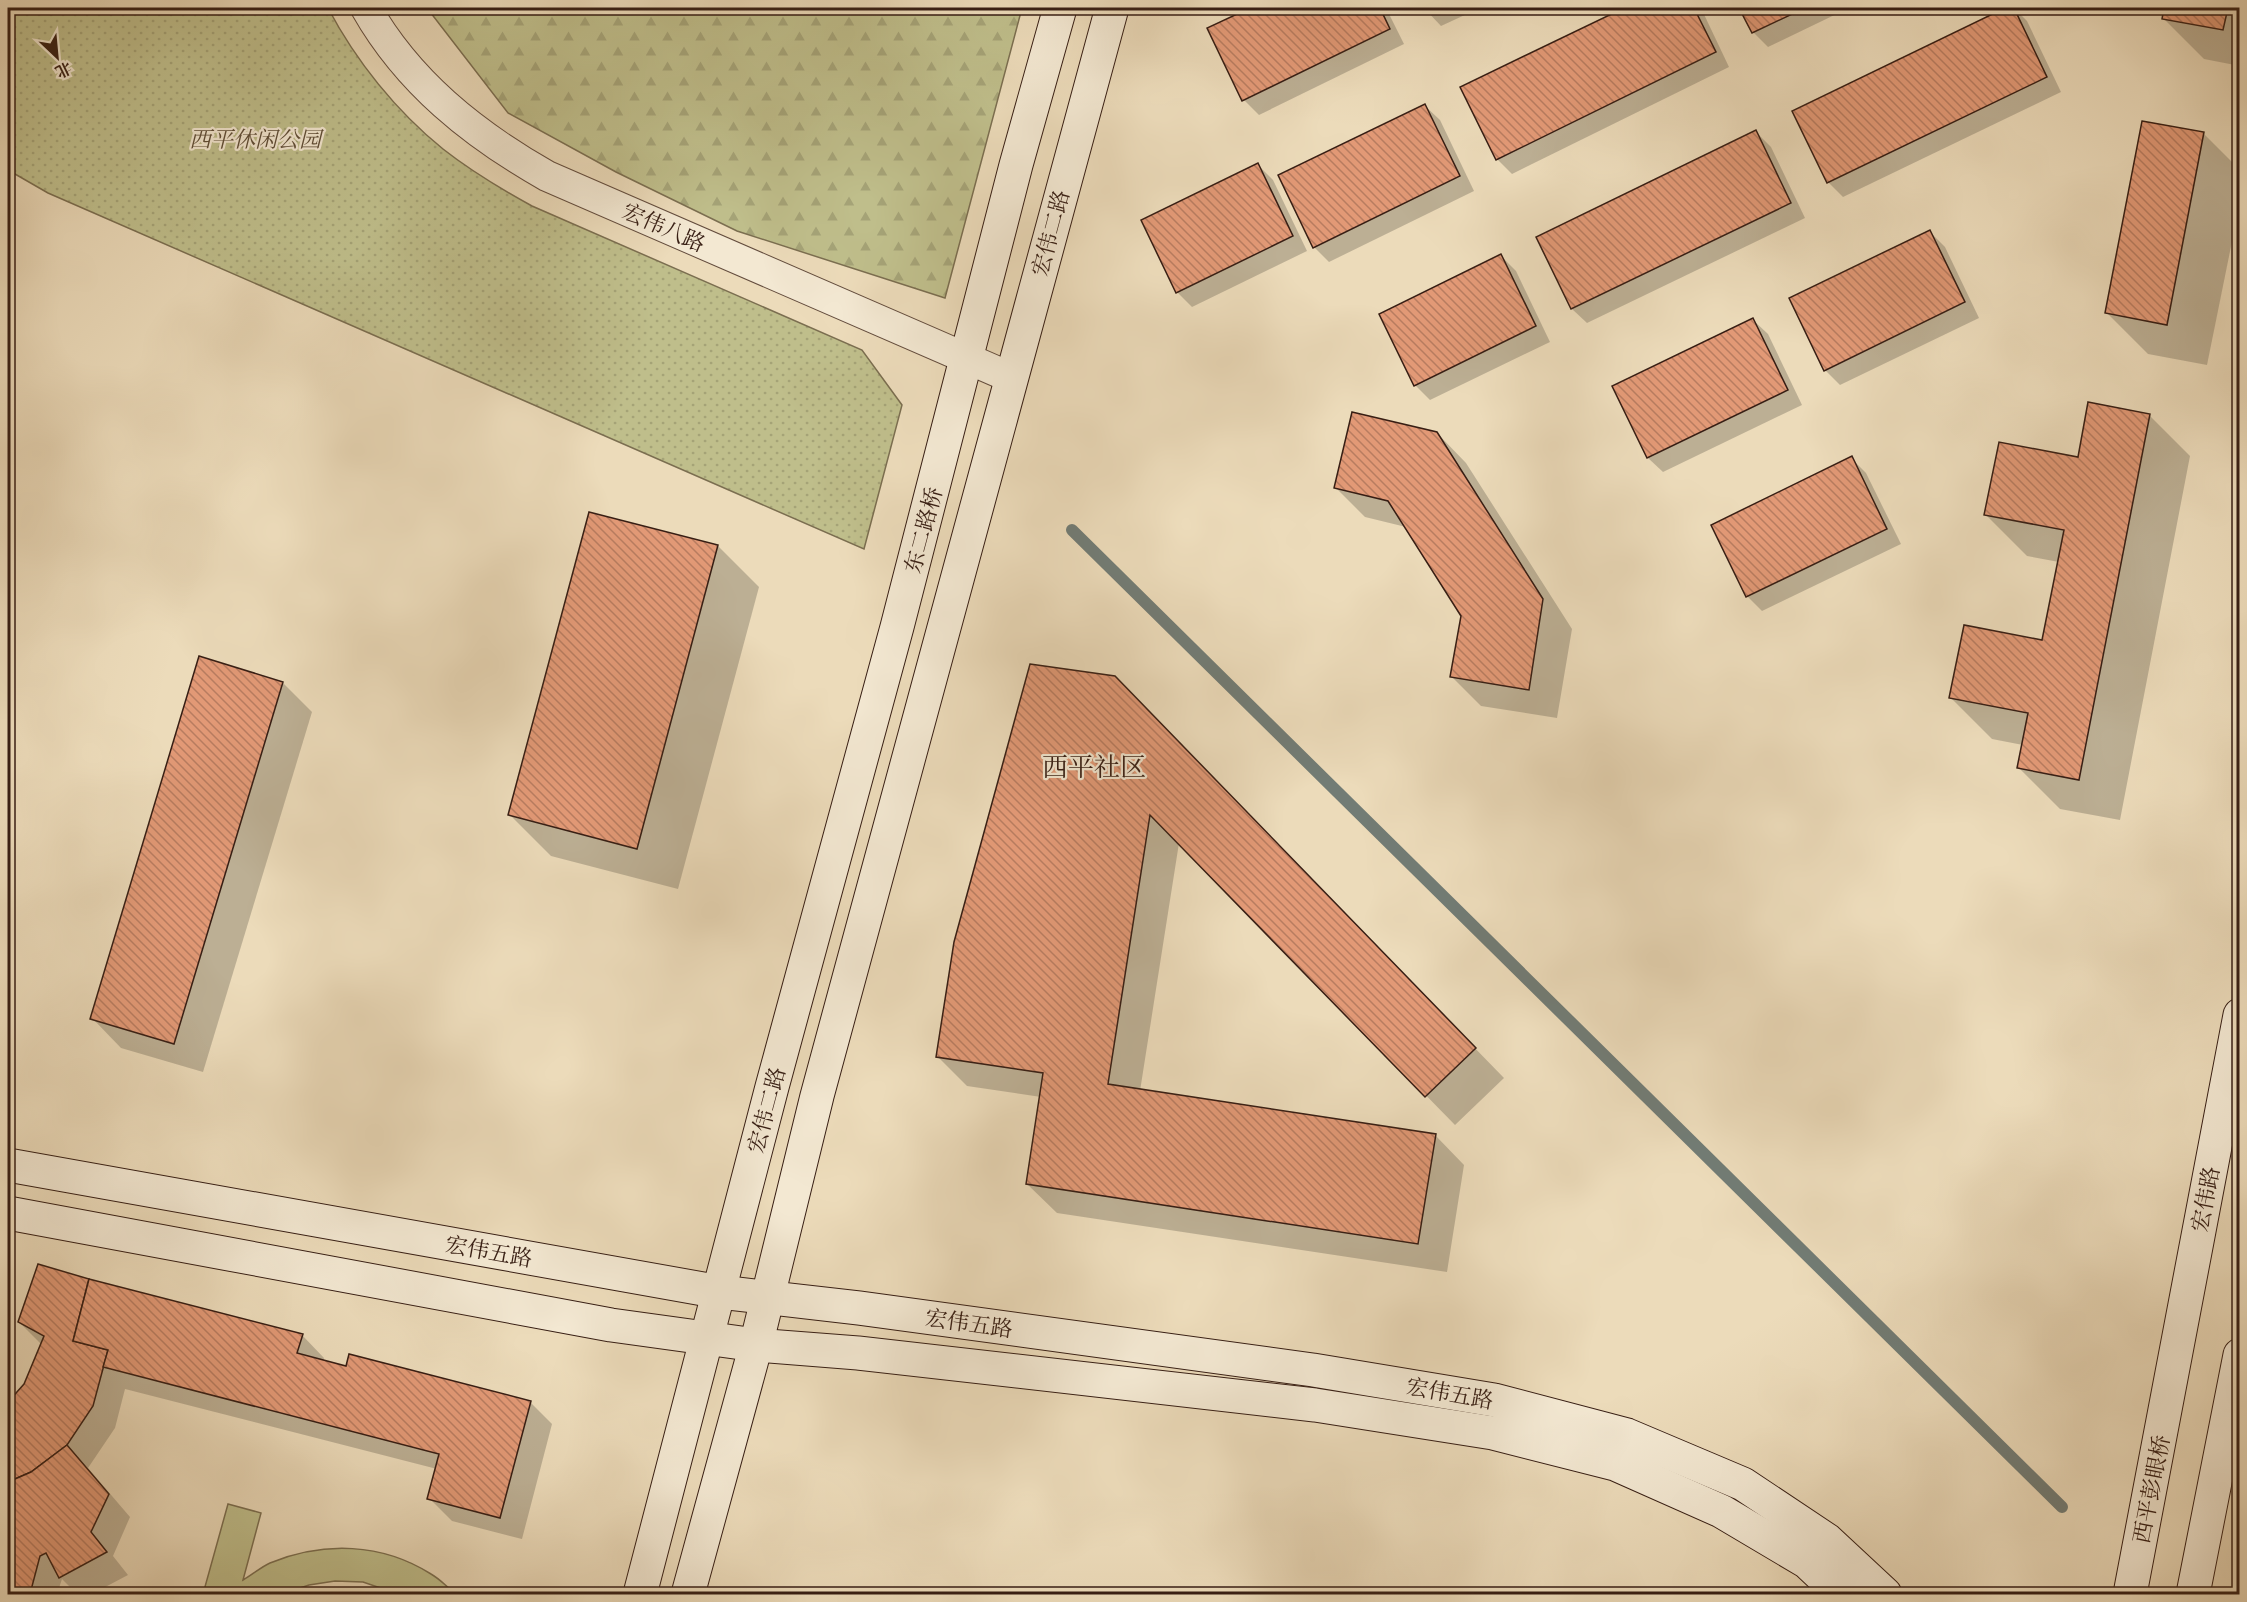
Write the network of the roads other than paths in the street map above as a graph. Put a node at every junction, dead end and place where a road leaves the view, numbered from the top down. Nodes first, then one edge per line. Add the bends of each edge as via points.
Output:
1 (366, 8) edge
2 (1060, 8) edge
3 (1112, 8) edge
4 (967, 358) junction
5 (1012, 378) junction
6 (991, 459) joint
7 (897, 627) joint
8 (2240, 1015) edge
9 (8, 1166) edge
10 (8, 1213) edge
11 (720, 1292) junction
12 (767, 1299) junction
13 (708, 1339) junction
14 (756, 1345) junction
15 (2240, 1355) edge
16 (2171, 1383) joint
17 (640, 1594) edge
18 (688, 1594) edge
19 (1841, 1594) edge
20 (1885, 1594) edge
21 (2130, 1594) edge
22 (2193, 1594) edge

1 - 4 street, 宏伟八路 via 395,52 428,89 464,123 504,152 547,176
2 - 4 street
3 - 5 street, 宏伟二路
4 - 5 street, 宏伟八路
4 - 7 street, 东二路桥
5 - 6 street, 宏伟二路
6 - 12 street, 东二路桥 via 817,1095
7 - 11 street, 宏伟二路
8 - 16 street, 宏伟路
9 - 11 street, 宏伟五路
10 - 13 street, 宏伟五路 via 611,1325
11 - 12 street, 宏伟五路
11 - 13 street, 宏伟二路
12 - 14 street
12 - 20 street, 宏伟五路 via 1313,1370 1539,1411 1627,1435 1743,1484 1827,1540
13 - 14 street, 宏伟五路
13 - 17 street, 宏伟二路
14 - 18 street
14 - 19 street, 宏伟五路 via 1315,1405 1493,1433 1615,1464 1721,1511 1807,1562
15 - 22 street
16 - 21 street, 西平彭眼桥

